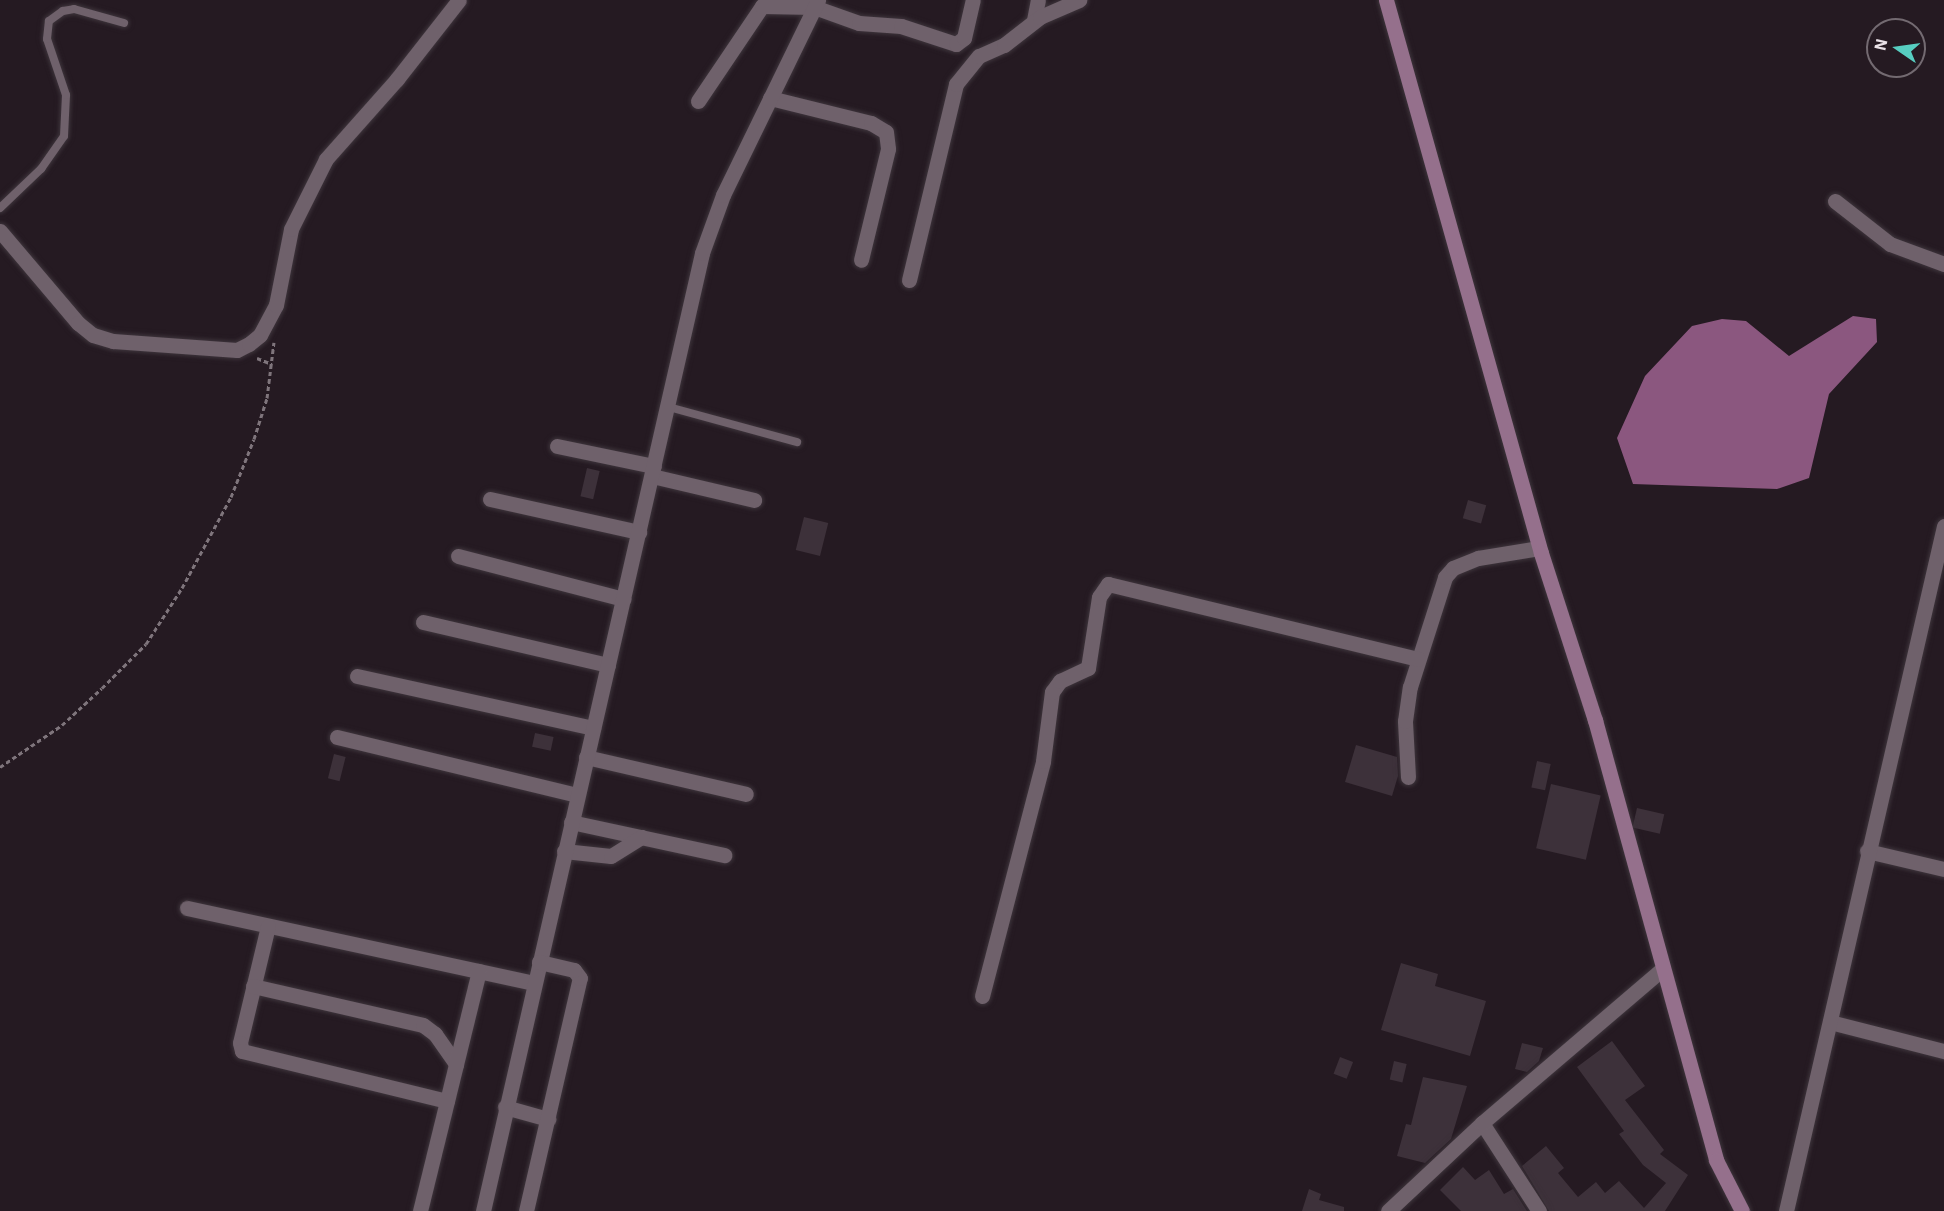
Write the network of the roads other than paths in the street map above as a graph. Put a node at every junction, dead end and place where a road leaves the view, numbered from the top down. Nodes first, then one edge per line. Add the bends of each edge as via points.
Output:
1 (459, 0) edge
2 (973, 0) edge
3 (1038, 0) edge
4 (1078, 0) edge
5 (1386, 0) edge
6 (816, 4) edge
7 (1034, 20) junction
8 (124, 23) dead end
9 (770, 98) junction
10 (698, 101) dead end
11 (1835, 201) dead end
12 (0, 208) edge
13 (0, 231) edge
14 (861, 260) dead end
15 (1944, 264) edge
16 (909, 279) dead end
17 (665, 406) junction
18 (797, 442) dead end
19 (556, 446) dead end
20 (653, 471) junction
21 (490, 499) dead end
22 (754, 500) dead end
23 (1944, 526) edge
24 (639, 532) junction
25 (1539, 548) junction
26 (458, 556) dead end
27 (623, 599) junction
28 (423, 622) dead end
29 (1418, 659) junction
30 (608, 664) junction
31 (357, 676) dead end
32 (593, 728) junction
33 (337, 737) dead end
34 (586, 757) junction
35 (1408, 777) dead end
36 (746, 794) dead end
37 (577, 795) junction
38 (571, 822) junction
39 (642, 837) junction
40 (564, 851) junction
41 (1867, 851) junction
42 (724, 855) dead end
43 (1944, 869) edge
44 (187, 908) dead end
45 (268, 926) junction
46 (539, 962) junction
47 (1661, 970) junction
48 (479, 971) junction
49 (534, 983) junction
50 (253, 986) junction
51 (982, 996) dead end
52 (1830, 1022) junction
53 (1944, 1051) edge
54 (456, 1064) junction
55 (447, 1101) junction
56 (505, 1107) junction
57 (548, 1119) junction
58 (1482, 1123) junction
59 (420, 1211) edge
60 (483, 1211) edge
61 (526, 1211) edge
62 (1388, 1211) edge
63 (1539, 1211) edge
64 (1742, 1211) edge
65 (1786, 1211) edge

1 - 13 street via 397,79 326,159 291,229 276,305 260,335 249,344 237,350 112,341 93,335
2 - 6 street via 964,38 956,44 900,26 859,23
3 - 7 street
4 - 7 street
5 - 25 street
6 - 9 street
6 - 10 street via 769,4 758,9
7 - 16 street via 1004,45 979,56 952,90
8 - 12 lane via 74,9 63,10 49,21 47,39 66,95 64,136 41,169
9 - 14 street via 872,123 886,132 888,149
9 - 17 street via 712,223
11 - 15 street via 1890,244
17 - 18 lane
17 - 20 street
19 - 20 street
20 - 22 street
20 - 24 street
21 - 24 street
23 - 41 street
24 - 27 street
25 - 29 street via 1478,558 1453,568 1439,587
25 - 47 street via 1595,720
26 - 27 street
27 - 30 street
28 - 30 street
29 - 35 street via 1405,721
29 - 51 street via 1108,584 1099,597 1088,668 1060,681 1052,692 1043,761
30 - 32 street
31 - 32 street
32 - 34 street
33 - 37 street
34 - 36 street
34 - 37 street
37 - 38 street
38 - 39 street
38 - 40 street
39 - 40 street via 611,856
39 - 42 street
40 - 46 street
41 - 43 street
41 - 52 street
44 - 45 street
45 - 48 street
45 - 50 street
46 - 49 street
46 - 57 street via 574,970 580,978
47 - 58 street
47 - 64 street via 1716,1160
48 - 49 street
48 - 54 street
49 - 56 street
50 - 54 street via 423,1025 435,1034
50 - 55 street via 240,1043 242,1051
52 - 53 street
52 - 65 street
54 - 55 street
55 - 59 street
56 - 57 street
56 - 60 street
57 - 61 street
58 - 62 street
58 - 63 street

